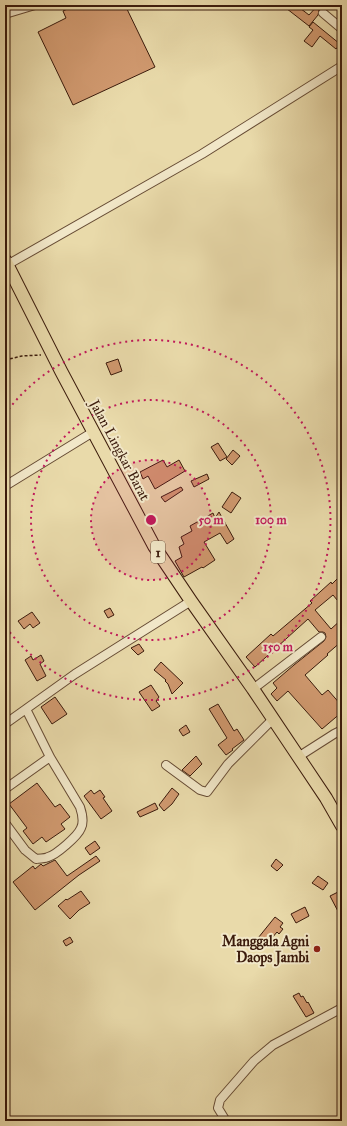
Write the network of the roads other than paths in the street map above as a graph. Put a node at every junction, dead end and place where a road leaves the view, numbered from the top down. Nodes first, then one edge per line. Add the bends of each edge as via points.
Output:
1 (35, 5) edge
2 (323, 13) dead end
3 (5, 14) edge
4 (342, 29) edge
5 (342, 66) edge
6 (6, 263) edge
7 (93, 432) junction
8 (5, 486) edge
9 (191, 601) junction
10 (321, 637) dead end
11 (253, 689) junction
12 (26, 710) junction
13 (273, 719) junction
14 (5, 724) edge
15 (342, 730) edge
16 (50, 757) junction
17 (298, 757) junction
18 (166, 765) dead end
19 (5, 789) edge
20 (5, 823) edge
21 (342, 826) edge
22 (342, 1008) edge
23 (226, 1121) edge

1 - 3 street
2 - 4 street
5 - 6 street via 202,154
6 - 7 highway, Jalan Lingkar Barat / 1
7 - 8 street
7 - 9 highway, Jalan Lingkar Barat / 1 via 154,546
9 - 11 highway, Jalan Lingkar Barat / 1
9 - 12 street via 75,674
10 - 11 street
11 - 13 highway, Jalan Lingkar Barat / 1
12 - 14 street
12 - 16 street
13 - 17 highway, Jalan Lingkar Barat / 1
13 - 18 street via 228,764 207,792 200,790
15 - 17 street
16 - 19 street
16 - 20 street via 80,807 81,828 55,854 48,858 36,859 25,850
17 - 21 highway, Jalan Lingkar Barat / 1
22 - 23 street via 273,1045 254,1061 220,1100 218,1108

